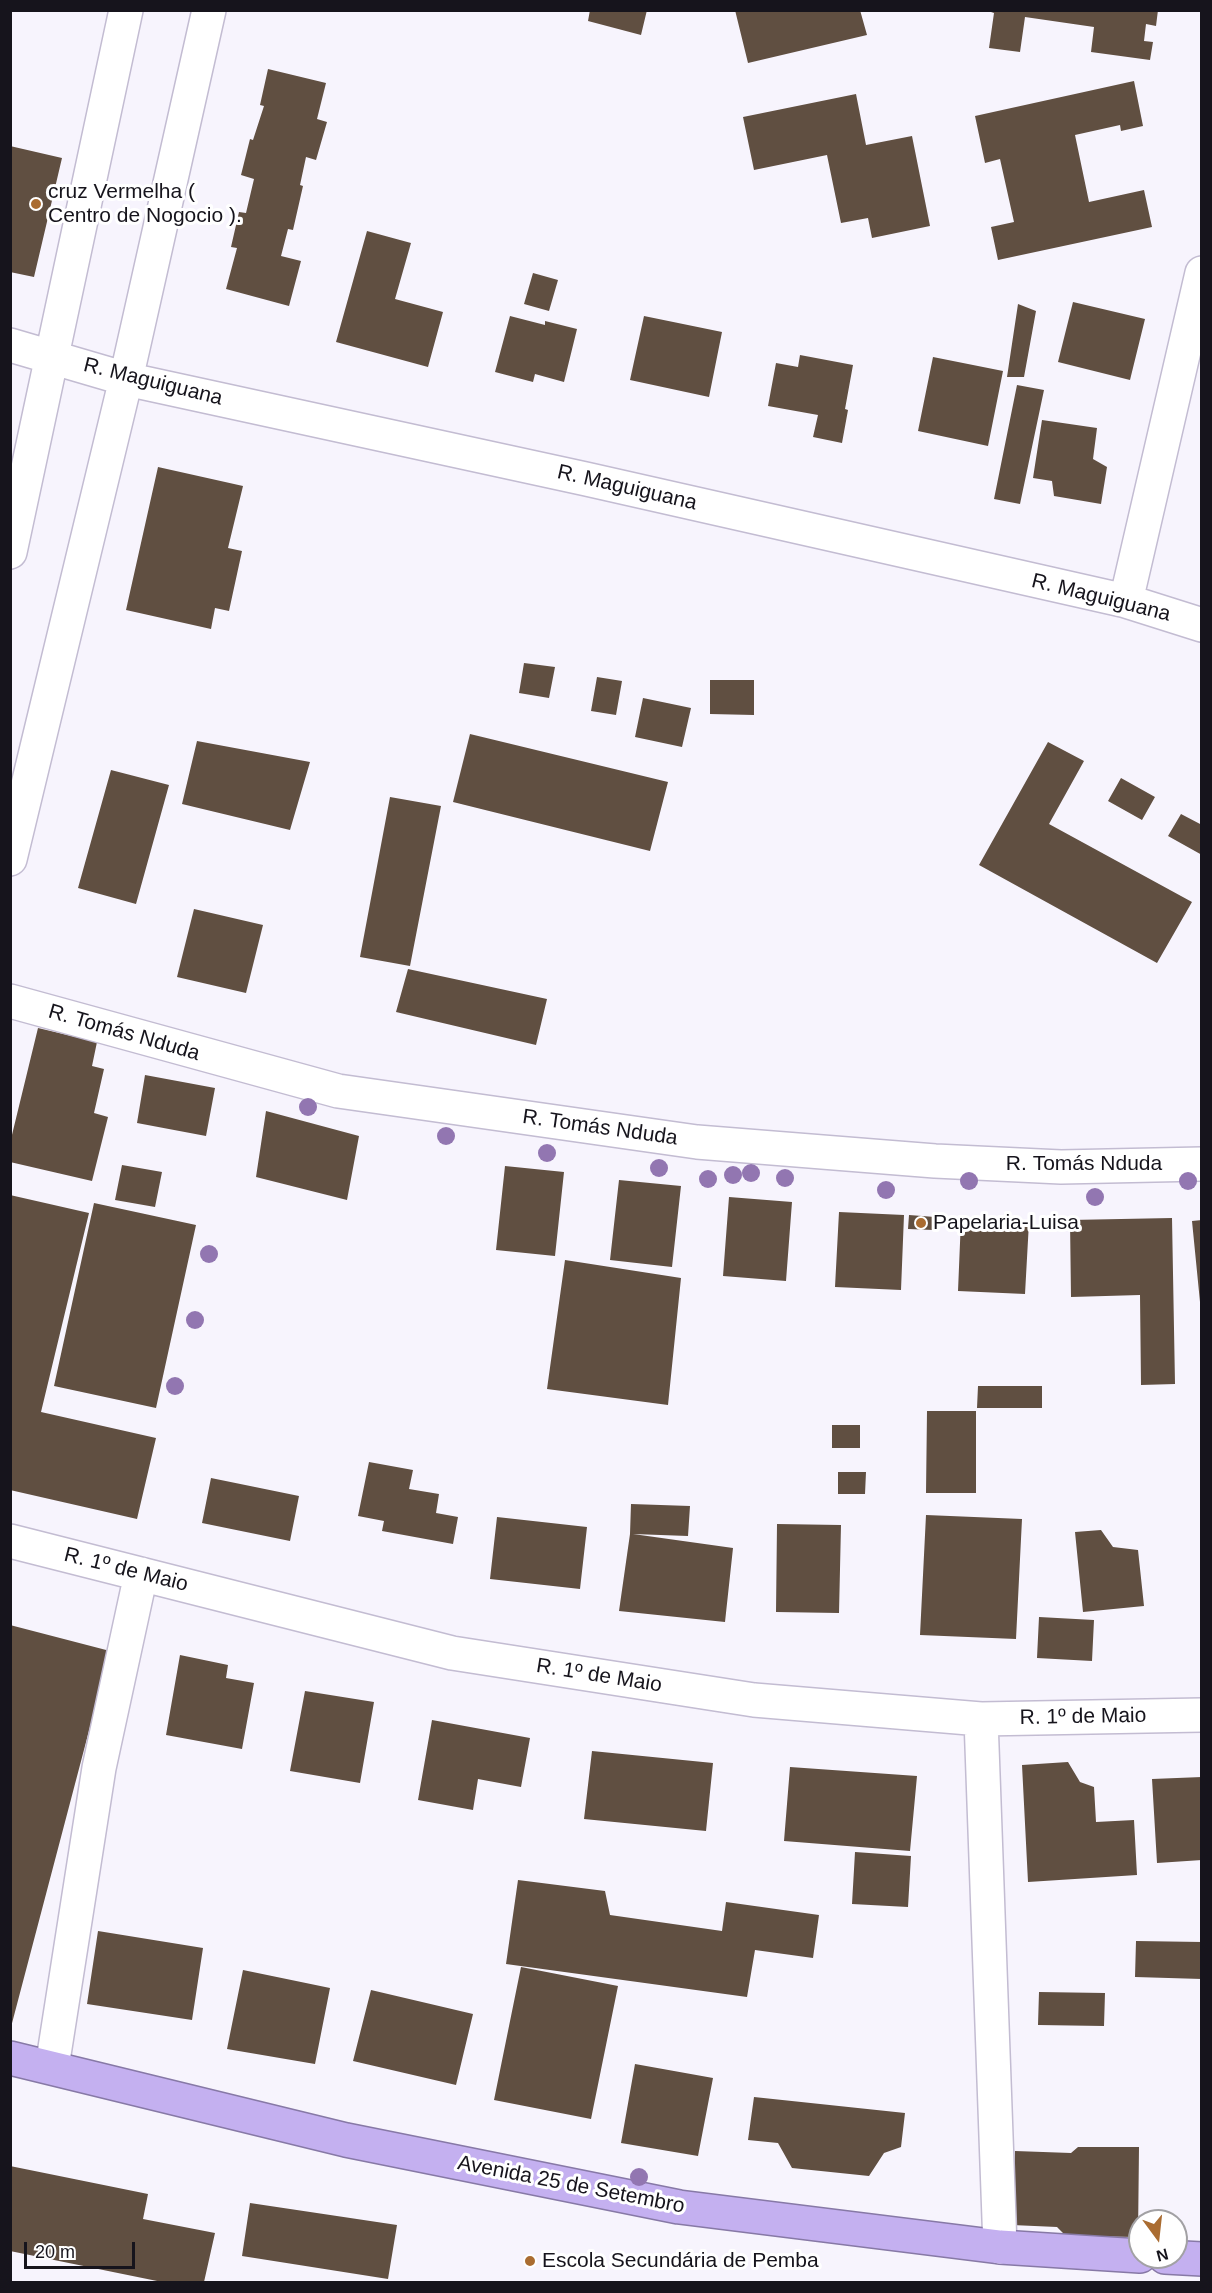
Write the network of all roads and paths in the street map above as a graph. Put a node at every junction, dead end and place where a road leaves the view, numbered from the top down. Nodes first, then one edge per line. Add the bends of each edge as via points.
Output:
1 (126, 10) edge
2 (209, 10) edge
3 (1202, 273) edge
4 (10, 345) edge
5 (52, 356) junction
6 (126, 379) junction
7 (10, 552) edge
8 (1126, 601) junction
9 (1202, 625) edge
10 (10, 859) edge
11 (10, 1001) edge
12 (1202, 1164) edge
13 (10, 1541) edge
14 (141, 1574) junction
15 (1202, 1714) edge
16 (981, 1719) junction
17 (10, 2058) edge
18 (52, 2067) junction
19 (1000, 2247) junction
20 (1128, 2255) edge

1 - 5 street
2 - 6 street
3 - 8 street
4 - 5 street, R. Maguiguana
5 - 6 street, R. Maguiguana
5 - 7 street
6 - 8 street, R. Maguiguana
6 - 10 street
8 - 9 street, R. Maguiguana
11 - 12 street, R. Tomás Nduda via 338,1091 697,1142 1061,1167
13 - 14 street, R. 1º de Maio
14 - 16 street, R. 1º de Maio via 452,1653 754,1700
14 - 18 street via 99,1768
15 - 16 street, R. 1º de Maio
16 - 19 street
17 - 18 highway, Avenida 25 de Setembro
18 - 19 highway, Avenida 25 de Setembro via 346,2140 679,2207
19 - 20 highway, Avenida 25 de Setembro

